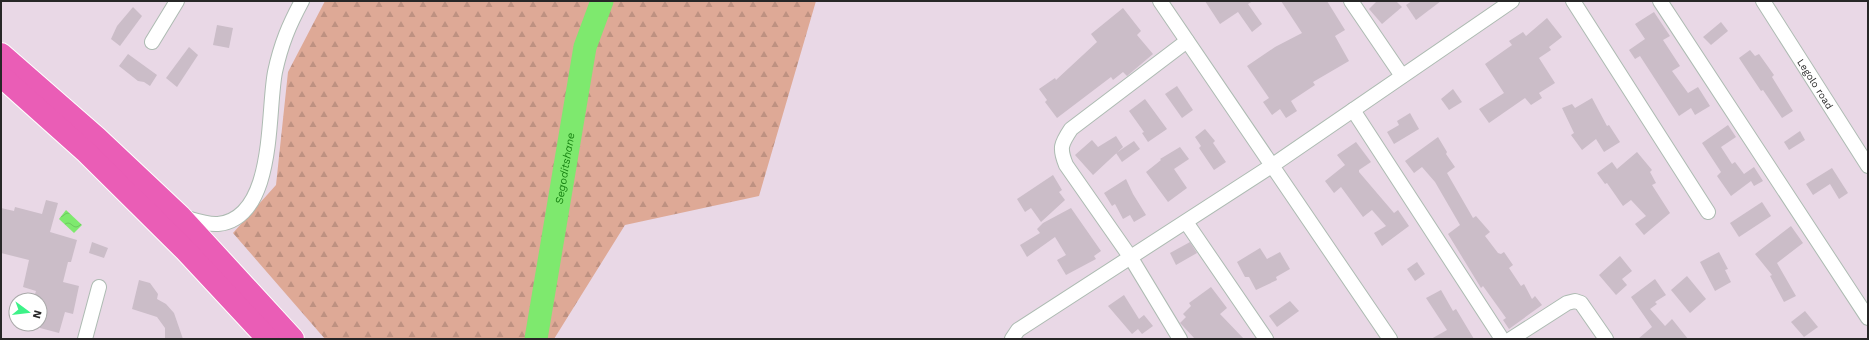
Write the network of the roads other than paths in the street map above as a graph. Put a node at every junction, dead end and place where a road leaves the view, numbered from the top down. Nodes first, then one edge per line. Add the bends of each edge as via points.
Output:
1 (177, 1) edge
2 (302, 1) edge
3 (1160, 1) edge
4 (1351, 1) edge
5 (1512, 1) edge
6 (1572, 1) edge
7 (1660, 1) edge
8 (1763, 1) edge
9 (1187, 41) junction
10 (152, 42) dead end
11 (1, 54) edge
12 (1, 76) edge
13 (1402, 76) junction
14 (1353, 110) junction
15 (1273, 165) junction
16 (1868, 166) edge
17 (1708, 212) dead end
18 (180, 216) junction
19 (1186, 222) junction
20 (1131, 258) junction
21 (99, 287) dead end
22 (1868, 318) edge
23 (260, 335) edge
24 (85, 339) edge
25 (293, 339) edge
26 (1012, 339) edge
27 (1180, 339) edge
28 (1266, 339) edge
29 (1390, 339) edge
30 (1502, 339) edge
31 (1511, 339) edge
32 (1606, 339) edge

1 - 10 street
2 - 18 street via 286,30 275,72 266,165 257,191 246,209 226,223 217,224
3 - 9 street
4 - 13 street
5 - 13 street
6 - 17 street
7 - 22 street
8 - 16 street, Legolo road
9 - 15 street
9 - 20 street via 1071,129 1060,152 1066,165
11 - 18 main road via 96,137
12 - 23 main road via 90,157 186,251
13 - 14 street
14 - 15 street
14 - 30 street
15 - 19 street
15 - 29 street
18 - 25 main road
19 - 20 street
19 - 28 street
20 - 26 street via 1018,330
20 - 27 street
21 - 24 street
31 - 32 street via 1567,303 1576,301 1581,303

